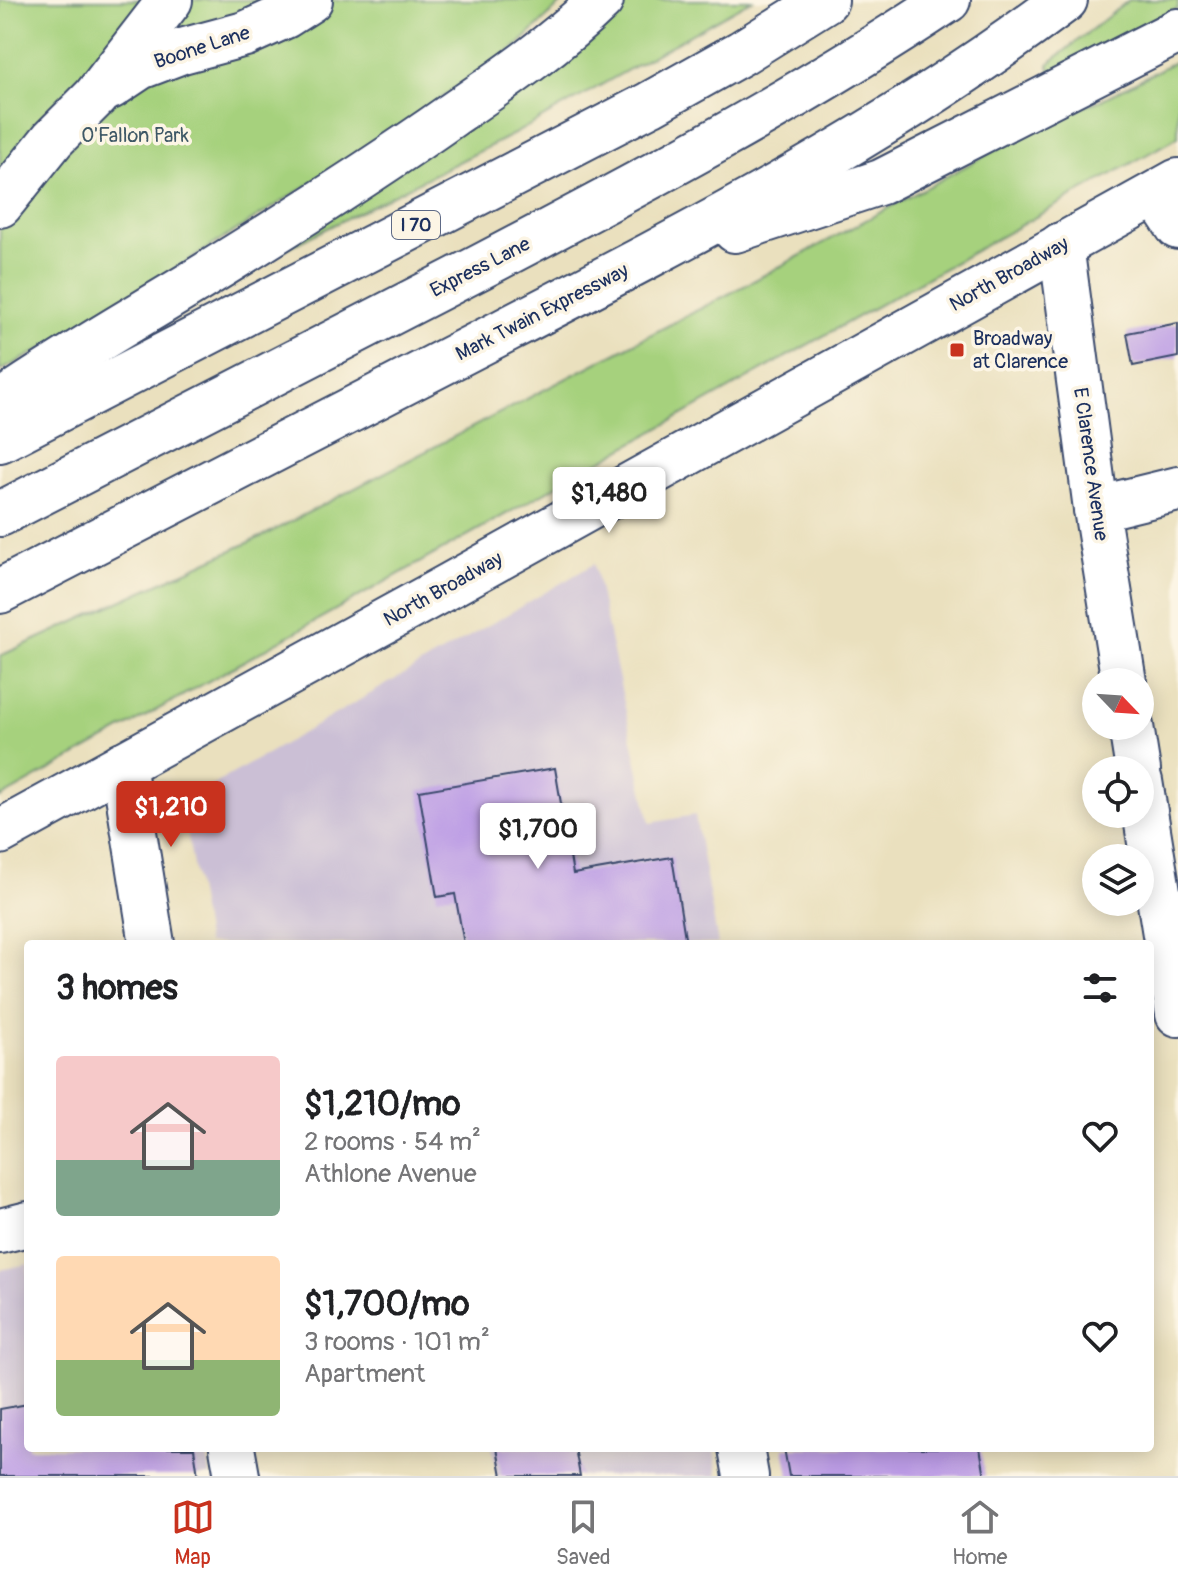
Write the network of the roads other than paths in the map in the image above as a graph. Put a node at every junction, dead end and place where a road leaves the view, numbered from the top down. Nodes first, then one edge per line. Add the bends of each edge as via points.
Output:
1 (170, 0) edge
2 (310, 0) edge
3 (601, 0) edge
4 (826, 0) edge
5 (948, 0) edge
6 (1065, 0) edge
7 (1178, 31) edge
8 (95, 97) junction
9 (1171, 201) edge
10 (0, 205) edge
11 (1061, 245) junction
12 (638, 262) junction
13 (0, 403) edge
14 (0, 440) edge
15 (1178, 489) edge
16 (1096, 509) junction
17 (0, 514) edge
18 (0, 591) edge
19 (1122, 668) edge
20 (123, 764) junction
21 (1146, 828) edge
22 (0, 832) edge
23 (151, 940) edge
24 (1167, 997) edge
25 (24, 1225) edge
26 (0, 1231) edge
27 (233, 1452) edge
28 (742, 1452) edge
29 (237, 1476) edge
30 (746, 1476) edge

1 - 8 main road
2 - 8 main road, Boone Lane via 245,34 140,67
3 - 13 main road via 498,83 388,160
4 - 14 main road, I 70 via 650,104
5 - 17 main road, Express Lane via 782,104 648,179
6 - 12 main road, Mark Twain Expressway via 871,131
7 - 12 main road via 881,182
8 - 10 main road
9 - 11 main road, North Broadway
11 - 16 main road, E Clarence Avenue
11 - 20 main road, North Broadway
12 - 18 main road, Mark Twain Expressway
15 - 16 main road
16 - 19 main road, E Clarence Avenue
20 - 22 main road, North Broadway
20 - 23 main road
21 - 24 main road
25 - 26 main road
27 - 29 main road
28 - 30 main road

